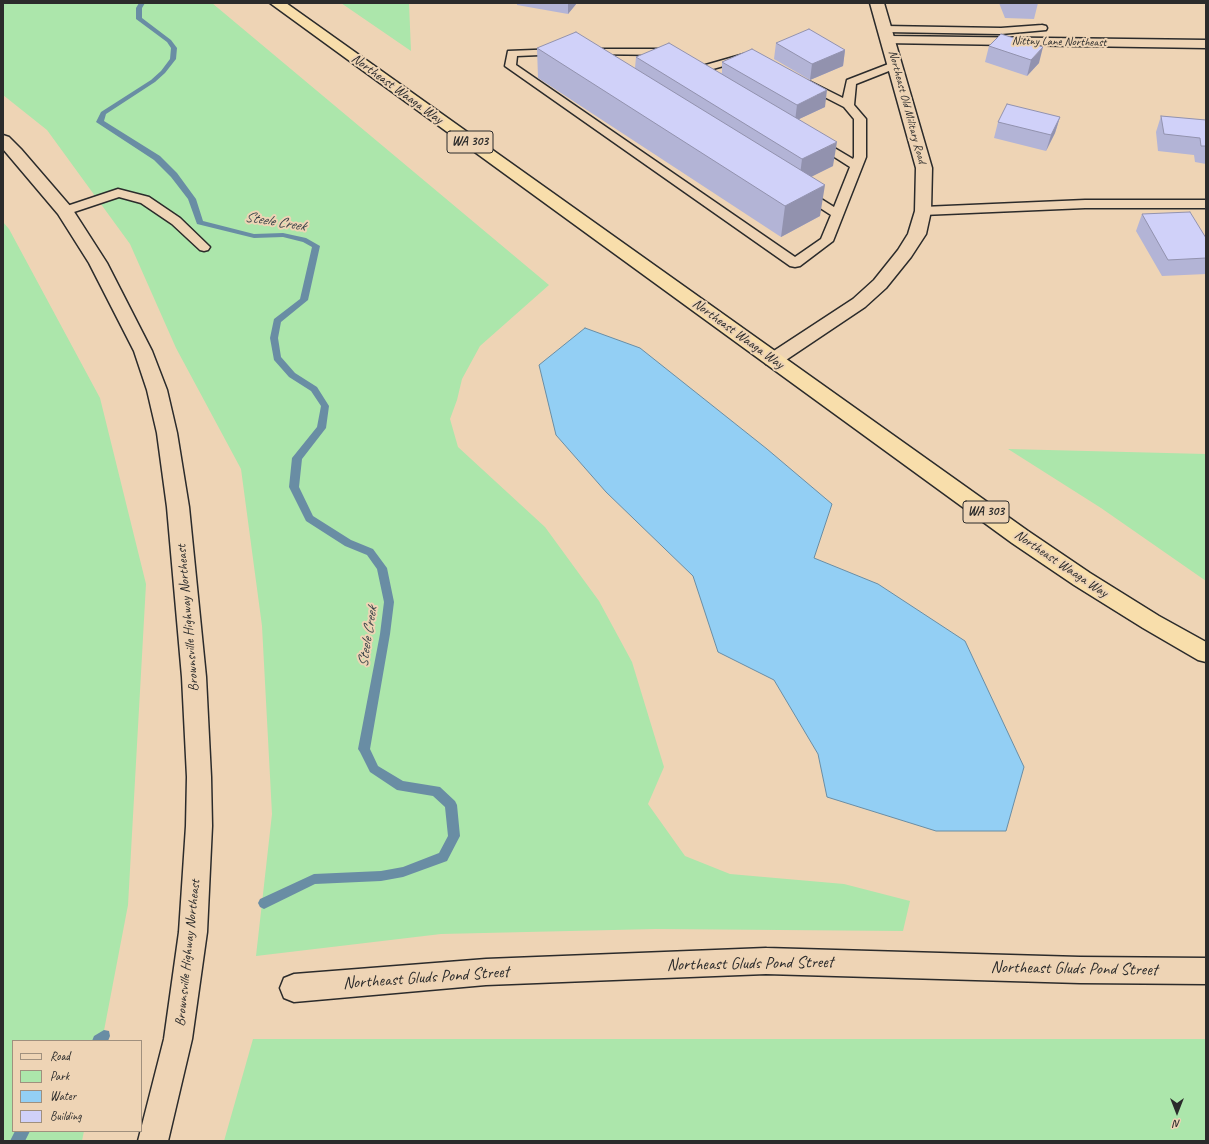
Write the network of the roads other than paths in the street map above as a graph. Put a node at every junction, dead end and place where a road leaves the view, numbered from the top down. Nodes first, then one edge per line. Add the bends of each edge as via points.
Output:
1 (277, 3) edge
2 (877, 3) edge
3 (1042, 28) dead end
4 (887, 34) junction
5 (1206, 44) edge
6 (567, 52) edge
7 (752, 54) edge
8 (595, 65) edge
9 (895, 65) junction
10 (699, 70) junction
11 (711, 78) edge
12 (800, 80) edge
13 (848, 105) junction
14 (810, 138) edge
15 (3, 140) edge
16 (856, 166) junction
17 (790, 185) edge
18 (1206, 204) edge
19 (65, 211) junction
20 (923, 211) junction
21 (837, 214) junction
22 (204, 247) dead end
23 (773, 360) junction
24 (1206, 653) edge
25 (1206, 971) edge
26 (294, 988) dead end
27 (153, 1141) edge

1 - 23 highway, Northeast Waaga Way / WA 303
2 - 4 street, Northeast Old Military Road
3 - 4 lane
4 - 5 street, Nittny Lane Northeast
4 - 9 street, Northeast Old Military Road
6 - 21 lane via 512,53 510,66 796,263 827,241
7 - 10 lane
8 - 10 lane via 575,52 668,52
9 - 13 lane via 851,82
9 - 20 street, Northeast Old Military Road via 924,168
10 - 11 lane
12 - 13 lane
13 - 16 lane via 860,119 860,157
14 - 16 lane
15 - 19 street, Brownsville Highway Northeast
16 - 21 lane
17 - 21 lane
18 - 20 lane via 1085,204
19 - 22 lane via 118,193 145,200 176,221
19 - 27 street, Brownsville Highway Northeast via 98,263 128,318 157,390 178,507 186,586 199,777 197,878 193,932 178,1039
20 - 23 street, Northeast Old Military Road via 917,234 880,284 859,303
23 - 24 highway, Northeast Waaga Way / WA 303 via 1082,580
25 - 26 street, Northeast Gluds Pond Street via 766,961 486,972

